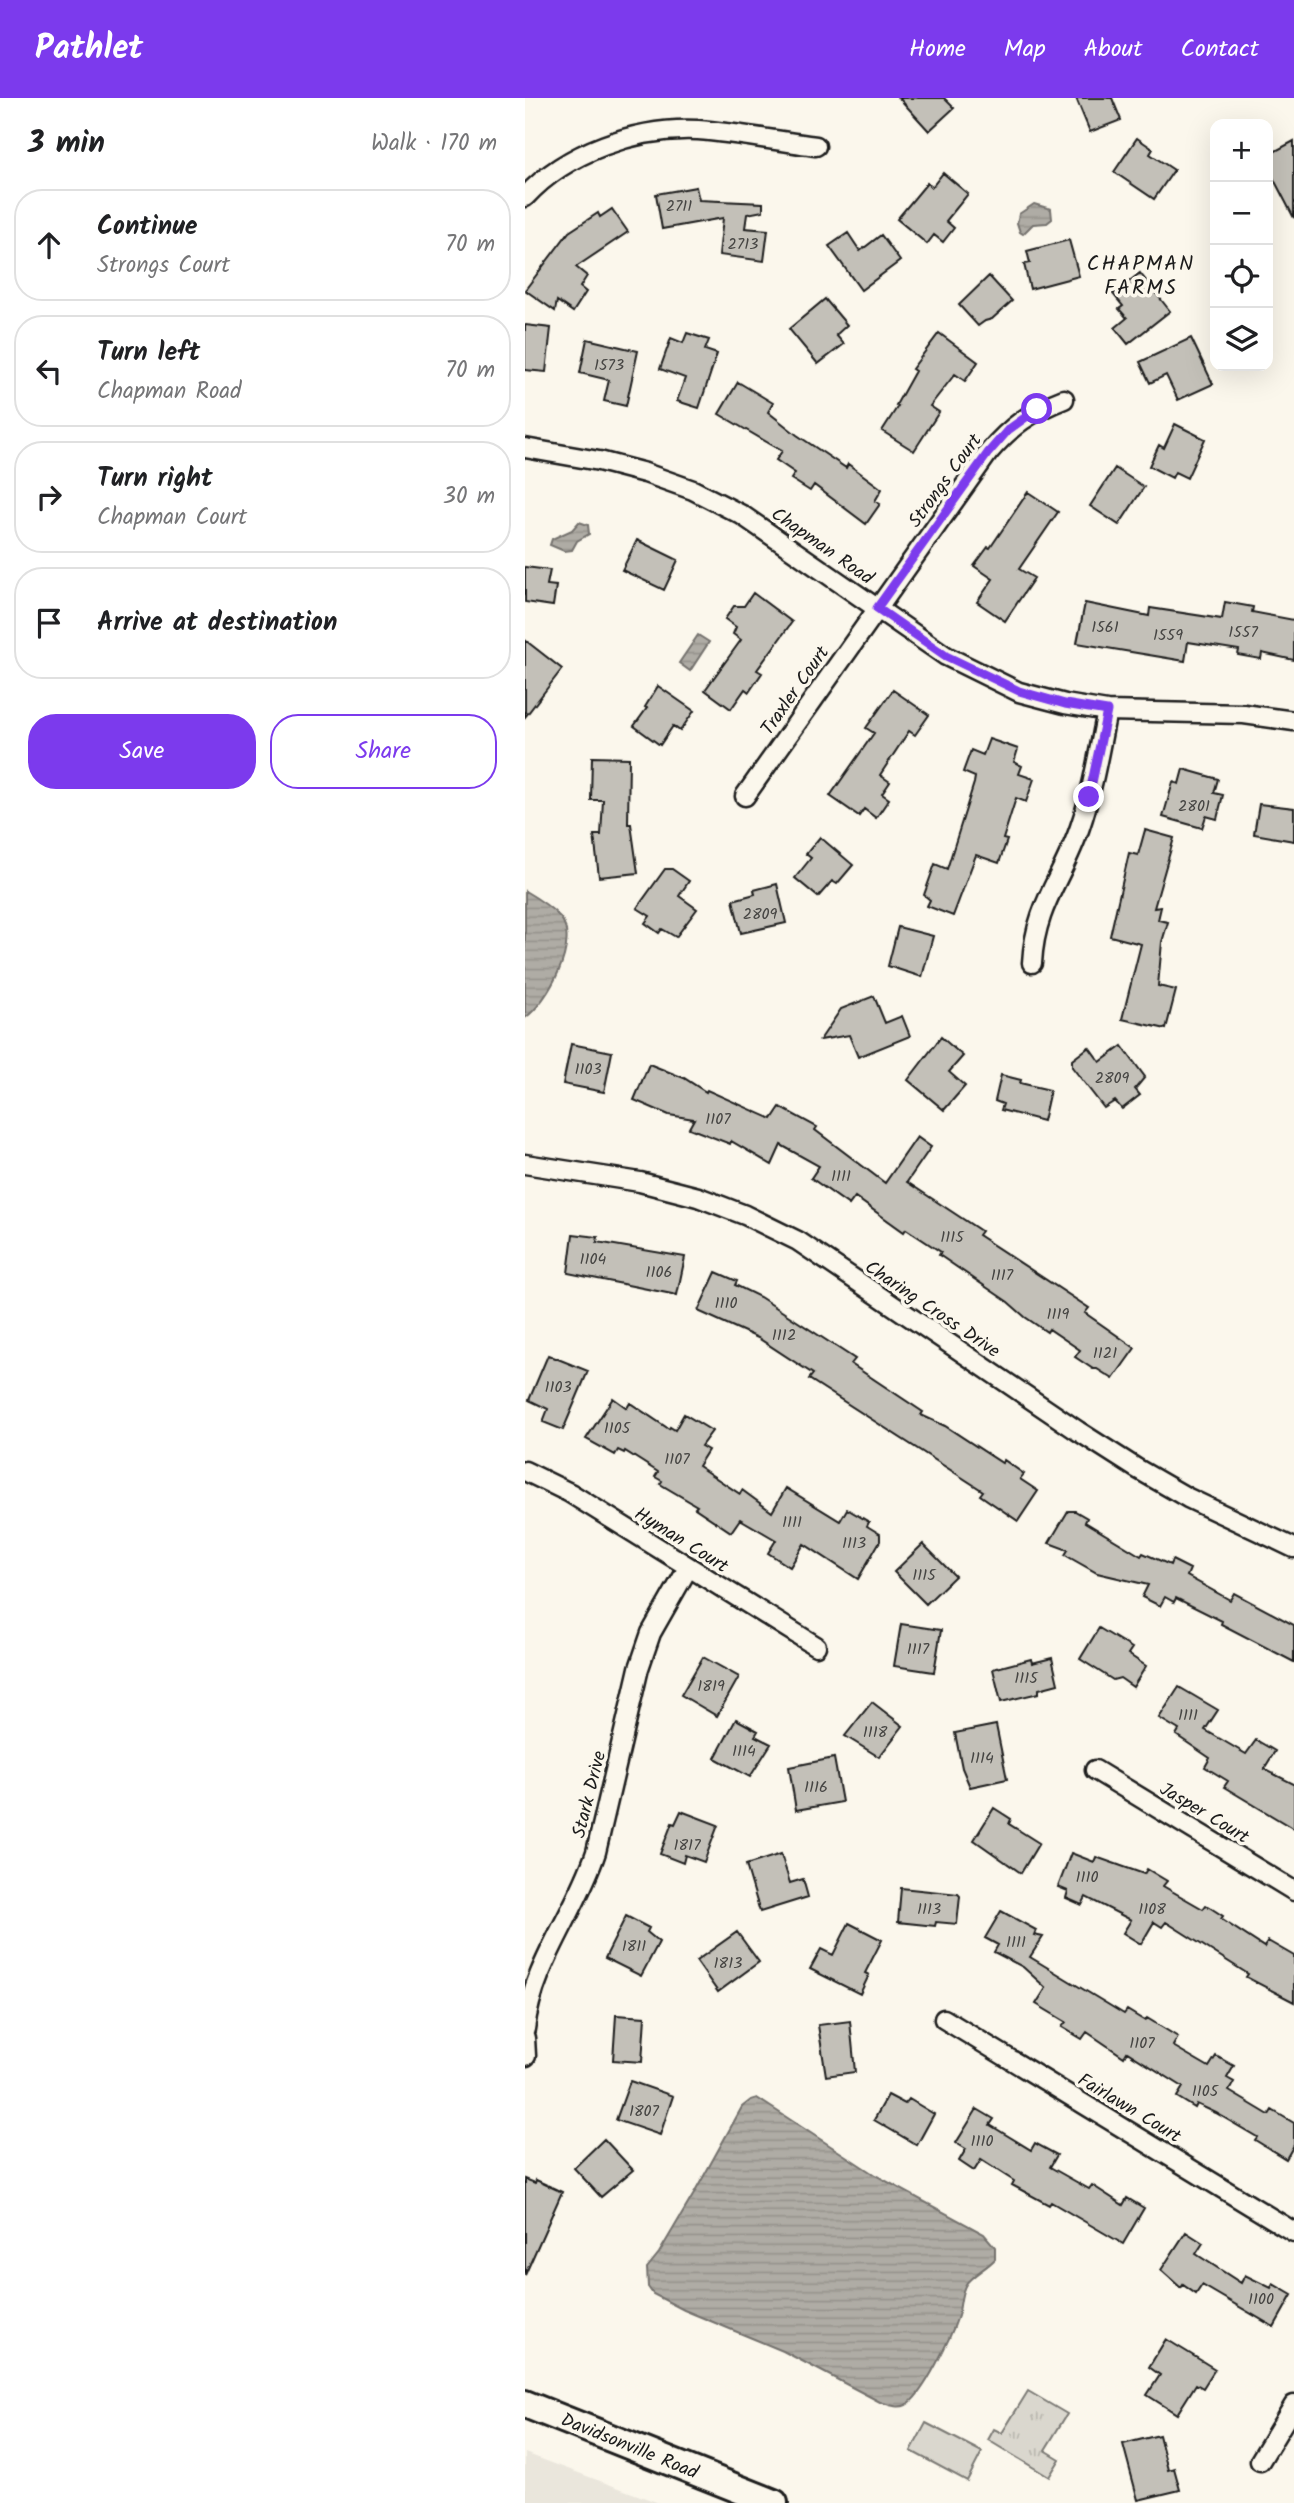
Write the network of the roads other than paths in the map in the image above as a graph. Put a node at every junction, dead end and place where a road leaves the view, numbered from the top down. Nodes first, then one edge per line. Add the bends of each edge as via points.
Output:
1 (816, 146) dead end
2 (525, 197) edge
3 (1064, 399) dead end
4 (525, 448) edge
5 (877, 608) junction
6 (1107, 711) junction
7 (1294, 721) edge
8 (745, 796) dead end
9 (1032, 963) dead end
10 (525, 1164) edge
11 (525, 1471) edge
12 (1294, 1548) edge
13 (688, 1568) junction
14 (815, 1646) dead end
15 (1095, 1770) dead end
16 (1294, 1891) edge
17 (944, 2019) dead end
18 (525, 2029) edge
19 (1294, 2232) edge
20 (525, 2404) edge
21 (1294, 2405) edge
22 (1260, 2461) dead end
23 (773, 2503) edge

1 - 2 street via 697,130 664,131 592,151 564,165
3 - 5 street, Strongs Court via 1037,409 1008,430
4 - 5 street, Chapman Road via 599,461 692,490 742,515
5 - 6 street, Chapman Road via 946,656 1019,691
5 - 8 street, Traxler Court
6 - 7 street, Chapman Road
6 - 9 street via 1086,808 1041,913
10 - 12 street, Charing Cross Drive via 698,1196 798,1241 1136,1468
11 - 13 street, Hyman Court via 570,1493
13 - 14 street, Hyman Court
13 - 18 street, Stark Drive via 651,1633 592,1863 537,1978
15 - 16 street, Jasper Court
17 - 19 street, Fairlawn Court
20 - 23 main road, Davidsonville Road
21 - 22 street

